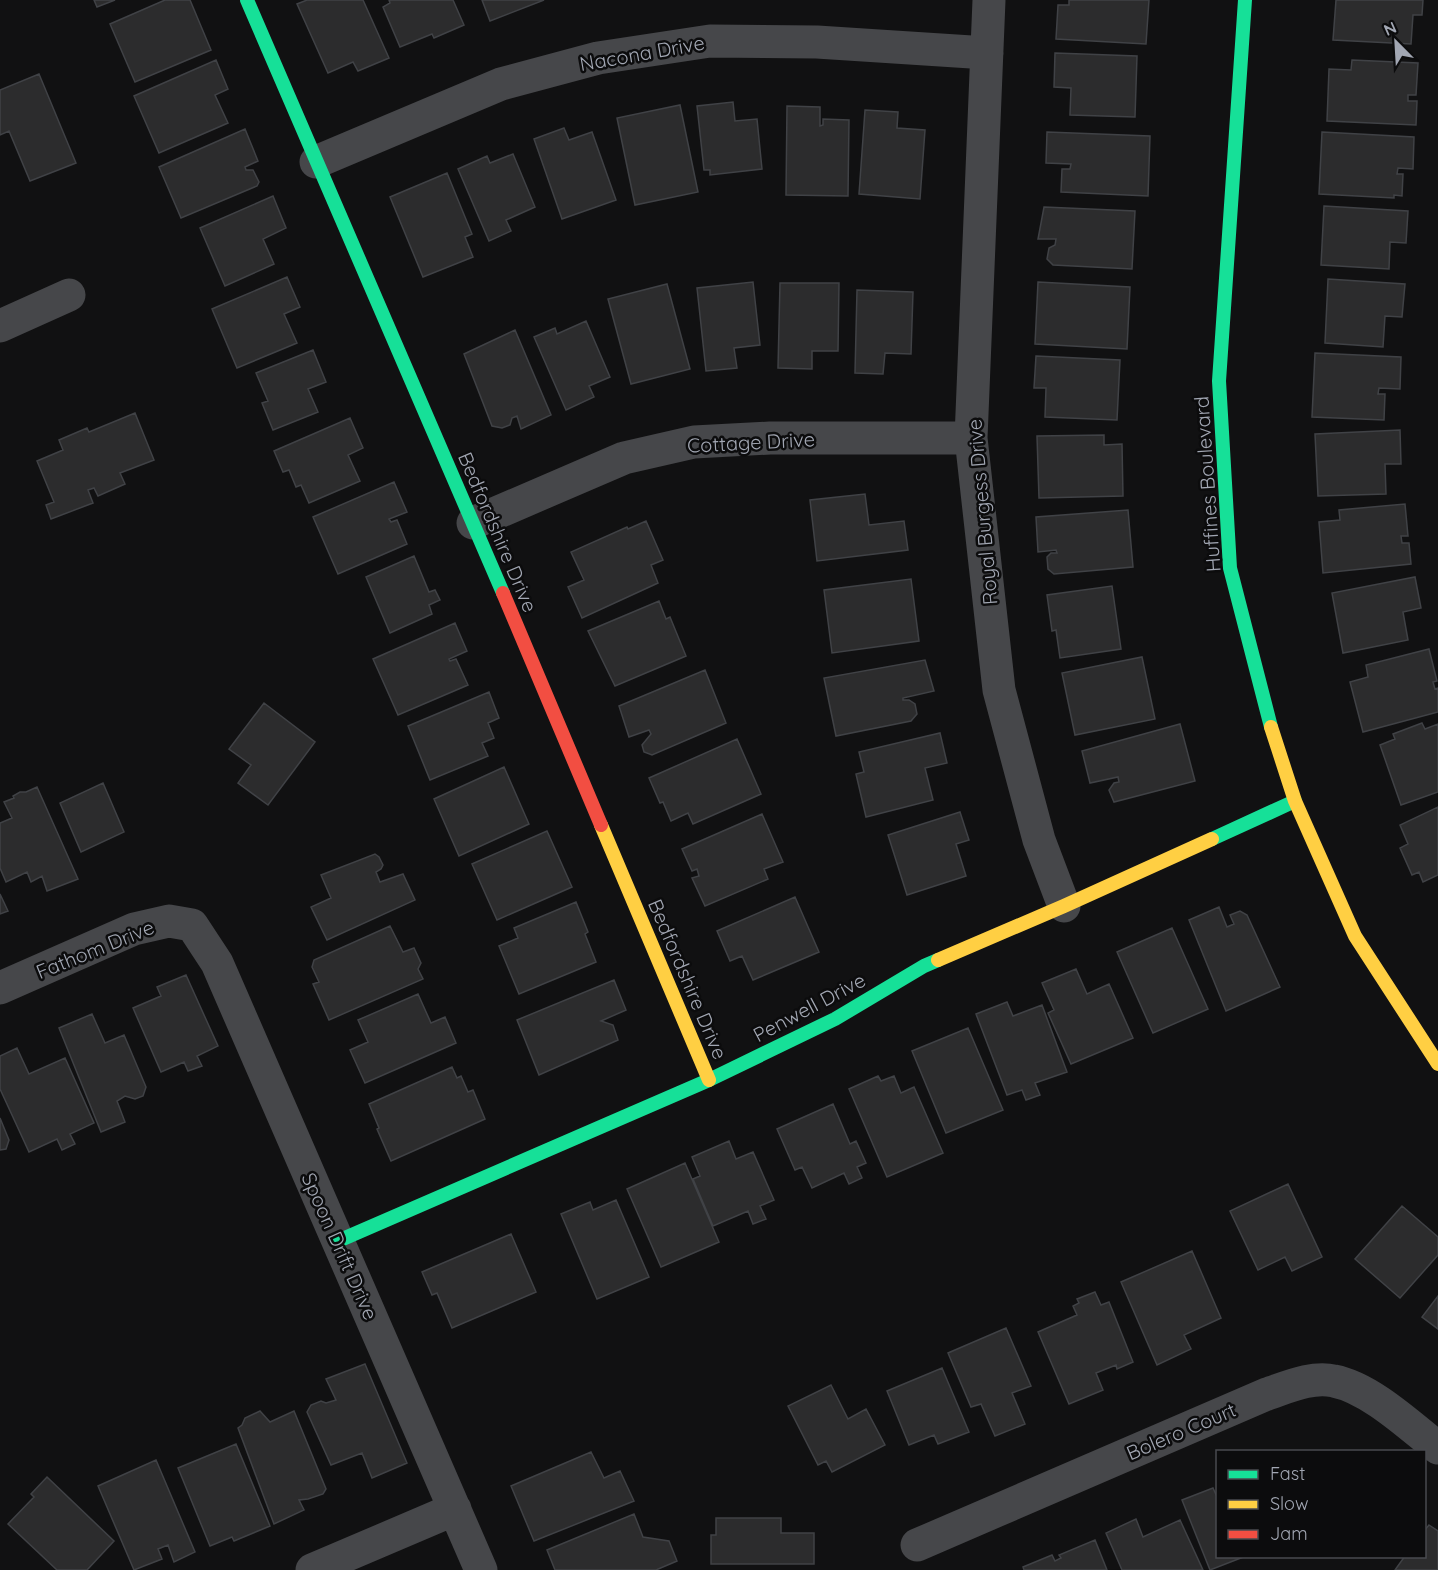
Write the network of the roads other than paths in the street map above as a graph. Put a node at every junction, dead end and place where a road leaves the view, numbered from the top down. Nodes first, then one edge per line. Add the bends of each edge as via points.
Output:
1 (247, 0) edge
2 (989, 0) edge
3 (1245, 0) edge
4 (987, 53) junction
5 (316, 162) junction
6 (69, 295) dead end
7 (0, 326) edge
8 (971, 438) junction
9 (473, 523) junction
10 (1295, 801) junction
11 (1064, 906) junction
12 (192, 925) joint
13 (0, 988) edge
14 (1438, 1064) edge
15 (709, 1080) junction
16 (338, 1241) junction
17 (1438, 1448) edge
18 (455, 1509) junction
19 (917, 1545) dead end
20 (312, 1570) edge
21 (481, 1570) edge

1 - 5 street, Bedfordshire Drive
2 - 4 street, Royal Burgess Drive
3 - 10 street, Huffines Boulevard via 1220,381 1230,568 1266,711
4 - 5 street, Nacona Drive via 817,42 710,41 598,57 501,84
4 - 8 street, Royal Burgess Drive
5 - 9 street, Bedfordshire Drive
6 - 7 street
8 - 9 street, Cottage Drive via 694,442 624,458
8 - 11 street, Royal Burgess Drive via 999,690 1039,840
9 - 15 street, Bedfordshire Drive
10 - 11 street, Penwell Drive
10 - 14 street, Huffines Boulevard via 1355,936
11 - 15 street, Penwell Drive via 924,966 835,1018
12 - 13 street, Fathom Drive via 169,921 134,929
12 - 16 street, Spoon Drift Drive via 217,963
15 - 16 street, Penwell Drive
16 - 18 street, Spoon Drift Drive
17 - 19 street, Bolero Court via 1365,1393 1334,1381 1309,1381 1267,1394
18 - 20 street
18 - 21 street, Spoon Drift Drive

